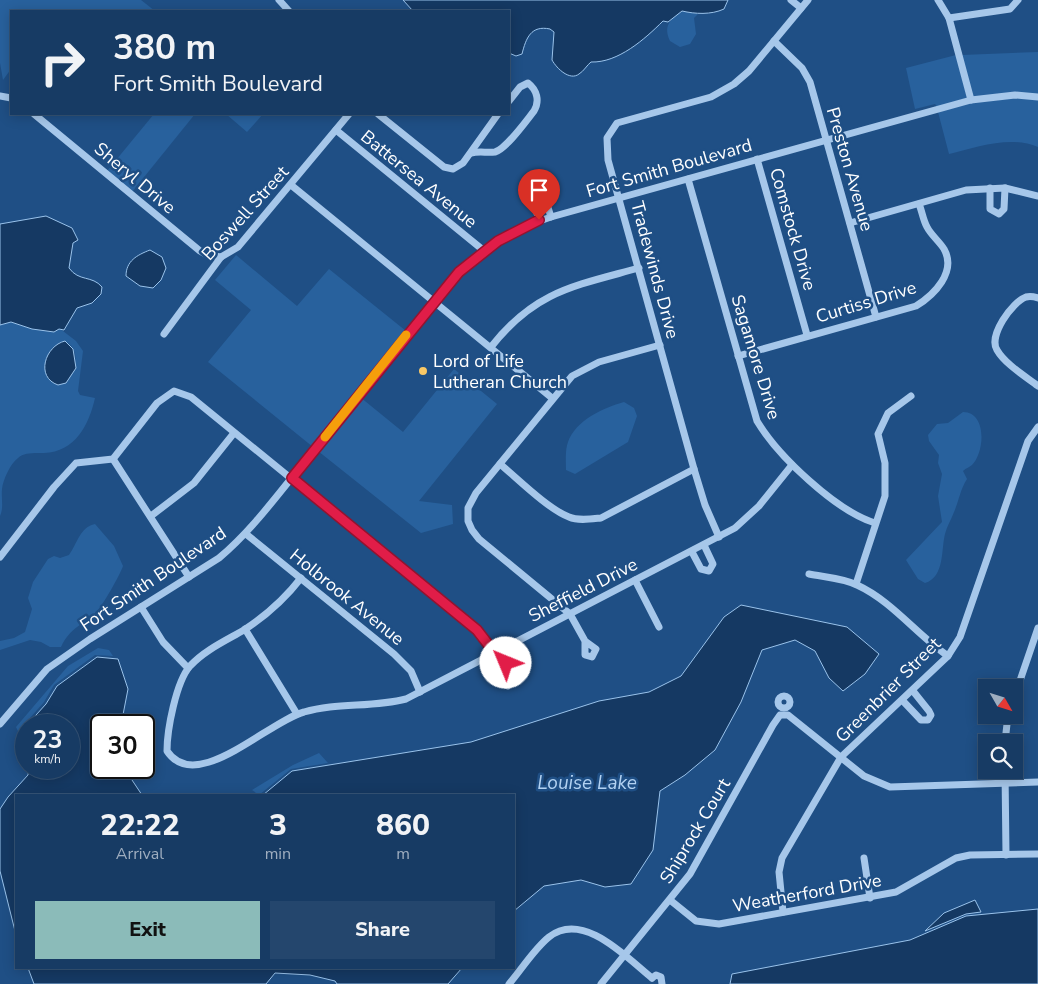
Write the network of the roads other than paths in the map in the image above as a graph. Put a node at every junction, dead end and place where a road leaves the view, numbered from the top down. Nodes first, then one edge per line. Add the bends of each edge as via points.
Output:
1 (280, 0) edge
2 (792, 0) edge
3 (808, 0) edge
4 (938, 0) edge
5 (1018, 0) edge
6 (800, 8) junction
7 (288, 10) edge
8 (949, 18) junction
9 (774, 41) junction
10 (1038, 97) edge
11 (510, 100) edge
12 (970, 100) junction
13 (35, 115) edge
14 (348, 115) edge
15 (379, 115) edge
16 (497, 115) edge
17 (336, 130) junction
18 (826, 140) junction
19 (471, 153) junction
20 (757, 159) junction
21 (688, 179) junction
22 (291, 185) junction
23 (990, 188) junction
24 (1005, 188) junction
25 (1038, 196) edge
26 (620, 197) junction
27 (919, 204) junction
28 (551, 217) junction
29 (539, 220) junction
30 (850, 224) junction
31 (483, 250) junction
32 (221, 257) junction
33 (639, 268) junction
34 (1038, 298) edge
35 (433, 301) junction
36 (876, 317) junction
37 (164, 334) dead end
38 (807, 336) junction
39 (660, 345) junction
40 (492, 347) junction
41 (738, 356) junction
42 (1038, 386) edge
43 (911, 396) dead end
44 (552, 398) junction
45 (1038, 427) edge
46 (234, 432) junction
47 (113, 459) junction
48 (500, 464) junction
49 (792, 466) junction
50 (694, 469) junction
51 (292, 478) junction
52 (151, 516) junction
53 (875, 523) junction
54 (246, 534) junction
55 (719, 537) junction
56 (704, 545) junction
57 (692, 552) junction
58 (0, 557) edge
59 (809, 574) dead end
60 (189, 577) junction
61 (301, 578) junction
62 (635, 580) junction
63 (856, 584) junction
64 (141, 607) junction
65 (570, 614) junction
66 (659, 627) dead end
67 (1038, 628) edge
68 (244, 629) junction
69 (585, 641) dead end
70 (493, 652) junction
71 (948, 656) junction
72 (188, 668) junction
73 (1021, 679) edge
74 (913, 691) junction
75 (420, 692) junction
76 (903, 701) junction
77 (296, 714) junction
78 (0, 724) edge
79 (841, 757) junction
80 (1006, 779) edge
81 (1038, 782) edge
82 (1006, 783) junction
83 (1038, 854) edge
84 (1006, 855) junction
85 (864, 858) dead end
86 (870, 898) junction
87 (670, 900) junction
88 (783, 912) junction
89 (625, 955) junction
90 (652, 981) edge
91 (509, 984) edge
92 (601, 984) edge
93 (662, 984) edge

1 - 7 street
2 - 6 street
3 - 6 street, Tradewinds Drive
4 - 8 street
5 - 8 street via 1010,9
6 - 9 street, Tradewinds Drive
8 - 12 street
9 - 18 street, Preston Avenue via 802,68 810,82
9 - 26 street, Tradewinds Drive via 749,72 711,97 629,119 614,127 606,144
10 - 12 street, Fort Smith Boulevard
11 - 19 street via 520,87 528,83 537,95 537,106 504,146 494,152
12 - 18 street, Fort Smith Boulevard
13 - 32 street, Sheryl Drive via 200,252
14 - 17 street, Boswell Street
15 - 19 street via 444,167 456,169
16 - 19 street
17 - 22 street, Boswell Street
17 - 31 street, Battersea Avenue
18 - 20 street, Fort Smith Boulevard
18 - 30 street, Preston Avenue
20 - 21 street, Fort Smith Boulevard
20 - 38 street, Comstock Drive
21 - 26 street, Fort Smith Boulevard
21 - 41 street, Sagamore Drive
22 - 32 street, Boswell Street via 238,247
22 - 35 street
23 - 24 street
23 - 24 street via 990,210 999,214 1004,210
23 - 27 street via 966,190
24 - 25 street
26 - 28 street, Fort Smith Boulevard
26 - 33 street, Tradewinds Drive
27 - 30 street
27 - 36 street, Curtiss Drive via 927,227 944,250 946,272 930,298 916,306
28 - 29 street, Fort Smith Boulevard
28 - 29 street via 544,195 535,189 531,198
29 - 31 street, Fort Smith Boulevard
30 - 36 street, Preston Avenue
31 - 35 street, Fort Smith Boulevard
32 - 37 street, Boswell Street
33 - 39 street, Tradewinds Drive
33 - 40 street via 546,297 516,319
34 - 42 street via 1027,297 1017,303 996,330 994,340 1001,356
35 - 40 street
35 - 51 street, Fort Smith Boulevard
36 - 38 street, Curtiss Drive
38 - 41 street, Curtiss Drive
39 - 44 street via 584,368
39 - 50 street, Tradewinds Drive
40 - 44 street
41 - 49 street, Sagamore Drive via 757,421
43 - 53 street via 888,413 878,434 885,463 885,496
44 - 48 street
45 - 71 street, Greenbrier Street via 1028,441 960,637
46 - 47 street via 191,397 174,391 157,403
46 - 51 street
46 - 52 street via 194,483
47 - 52 street
47 - 58 street via 76,463
48 - 50 street via 559,512 586,520 601,518
48 - 65 street via 468,508 472,530
49 - 53 street, Sagamore Drive via 844,507
49 - 55 street, Sheffield Drive via 747,519
50 - 55 street, Tradewinds Drive
51 - 54 street, Fort Smith Boulevard
51 - 70 street via 477,630
52 - 60 street
53 - 63 street
54 - 60 street, Fort Smith Boulevard via 219,558
54 - 61 street, Holbrook Avenue
55 - 56 street, Sheffield Drive
56 - 57 street, Sheffield Drive
56 - 57 street via 713,564 709,571 701,569
57 - 62 street, Sheffield Drive
59 - 63 street
60 - 64 street, Fort Smith Boulevard
61 - 68 street, Sheffield Drive via 279,605
61 - 75 street, Holbrook Avenue via 394,654 411,672
62 - 65 street, Sheffield Drive
62 - 66 street
63 - 71 street via 877,596
64 - 72 street via 163,642
64 - 78 street, Fort Smith Boulevard via 47,669
65 - 69 street
65 - 70 street, Sheffield Drive
67 - 73 street
68 - 72 street, Sheffield Drive via 204,653
68 - 77 street
70 - 75 street, Sheffield Drive
71 - 74 street, Greenbrier Street
72 - 77 street, Sheffield Drive via 176,698 167,742 171,758 184,766 214,762
74 - 76 street, Greenbrier Street
74 - 76 street via 931,714 928,720 921,720
75 - 77 street, Sheffield Drive via 390,703 334,707
76 - 79 street, Greenbrier Street
79 - 82 street via 864,776 890,787
79 - 87 street, Shiprock Court via 786,713 780,715 690,874
79 - 88 street, Greenbrier Street via 782,858 778,872
80 - 82 street
81 - 82 street
82 - 84 street
83 - 84 street, Weatherford Drive
84 - 86 street, Weatherford Drive via 956,858 896,892
85 - 86 street
86 - 88 street, Weatherford Drive
87 - 88 street, Weatherford Drive via 696,921 706,923 719,924
87 - 89 street, Shiprock Court
89 - 90 street
89 - 91 street via 588,931 562,930 550,937
89 - 92 street, Shiprock Court
90 - 93 street via 656,975 661,977

